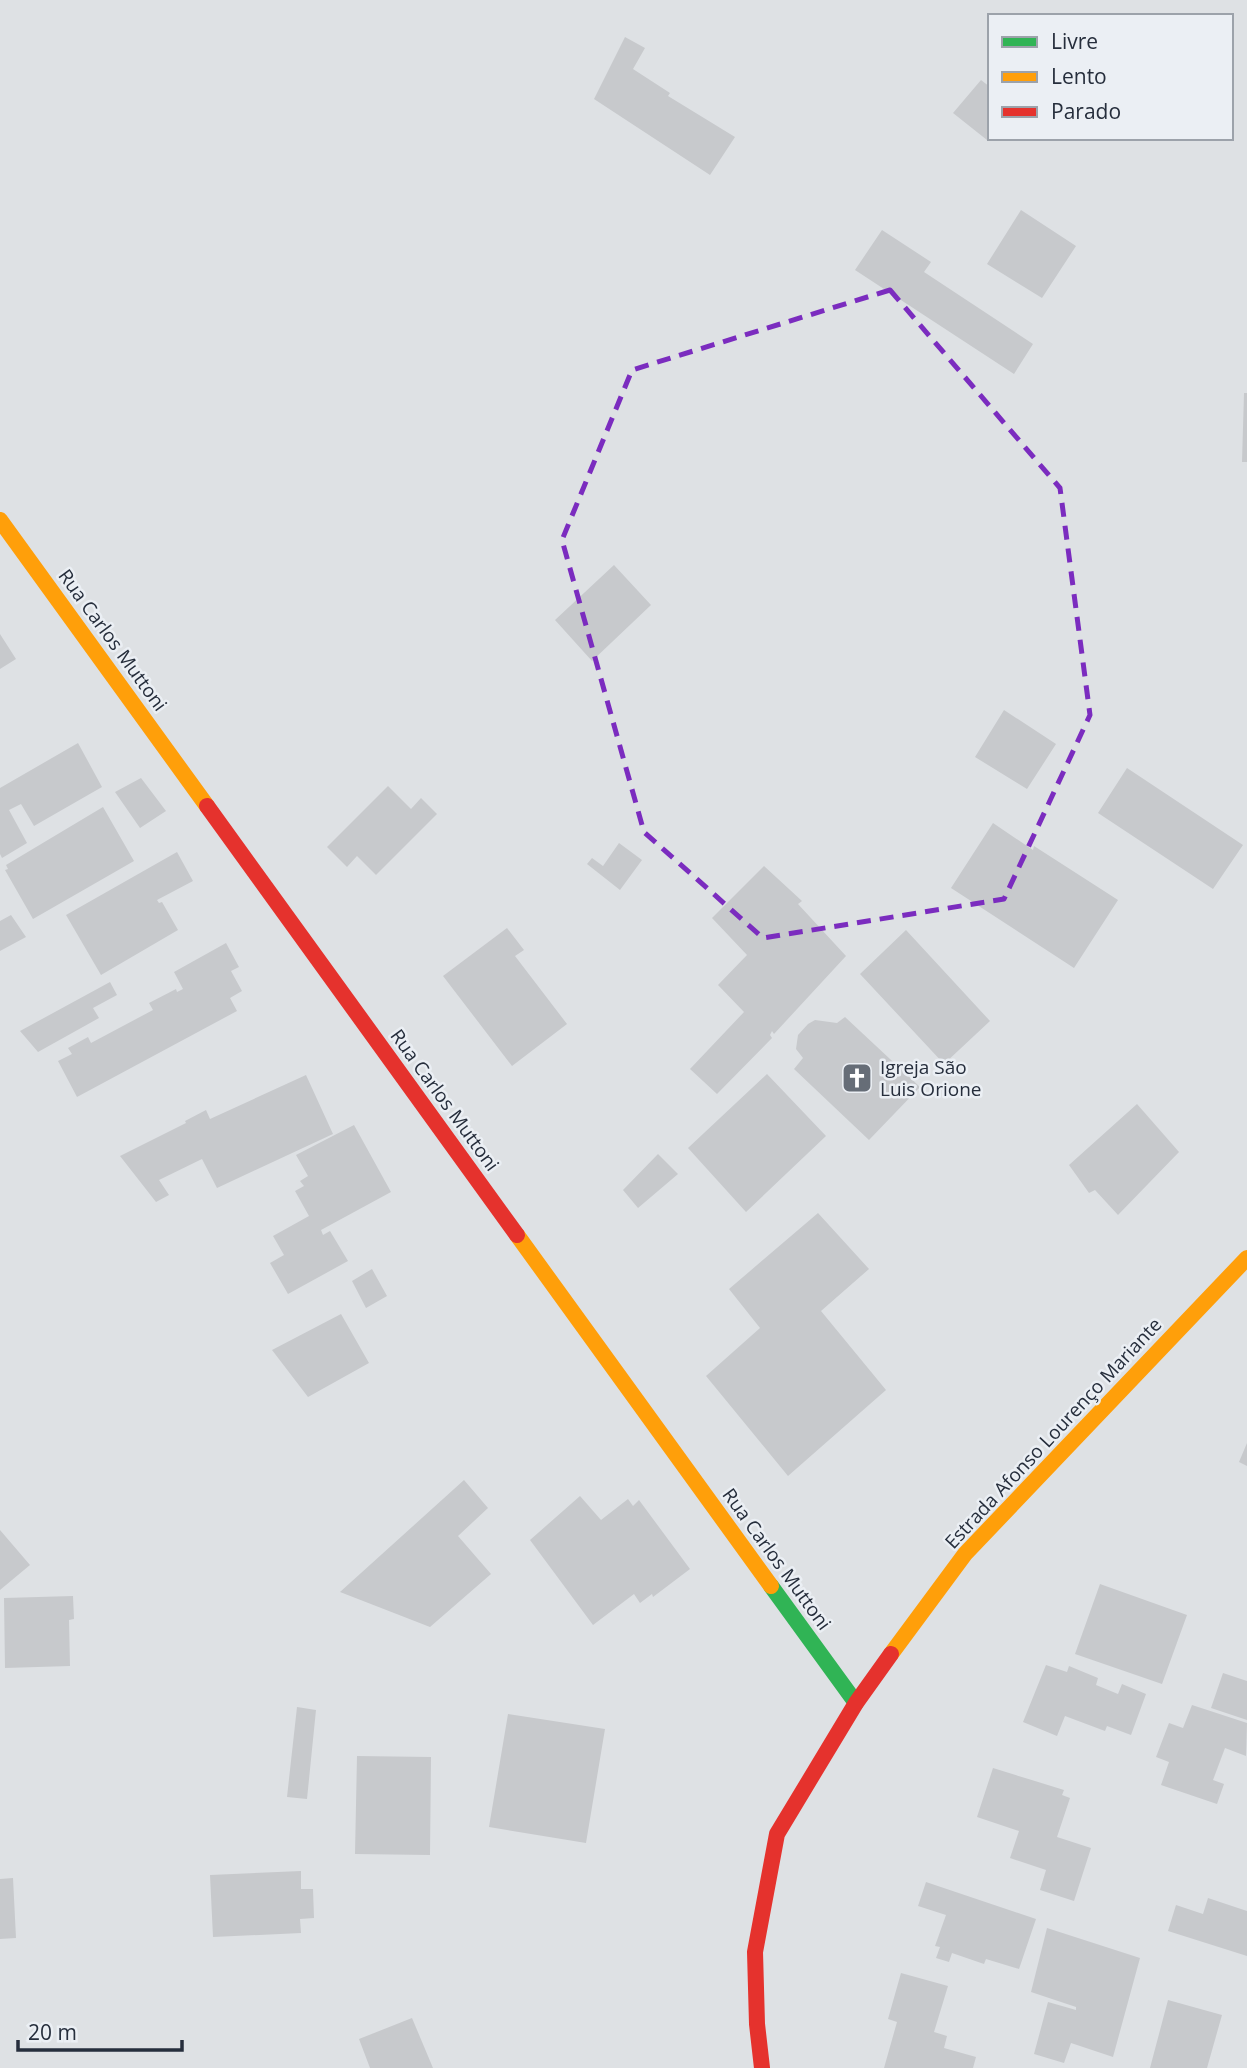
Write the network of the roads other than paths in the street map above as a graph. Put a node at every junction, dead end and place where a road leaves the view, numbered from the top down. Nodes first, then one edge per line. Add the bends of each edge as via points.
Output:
1 (0, 520) edge
2 (1247, 1258) edge
3 (856, 1703) junction
4 (762, 2068) edge

1 - 3 street, Rua Carlos Muttoni
2 - 3 street, Estrada Afonso Lourenço Mariante via 965,1554
3 - 4 street, Estrada Afonso Lourenço Mariante via 777,1834 755,1952

